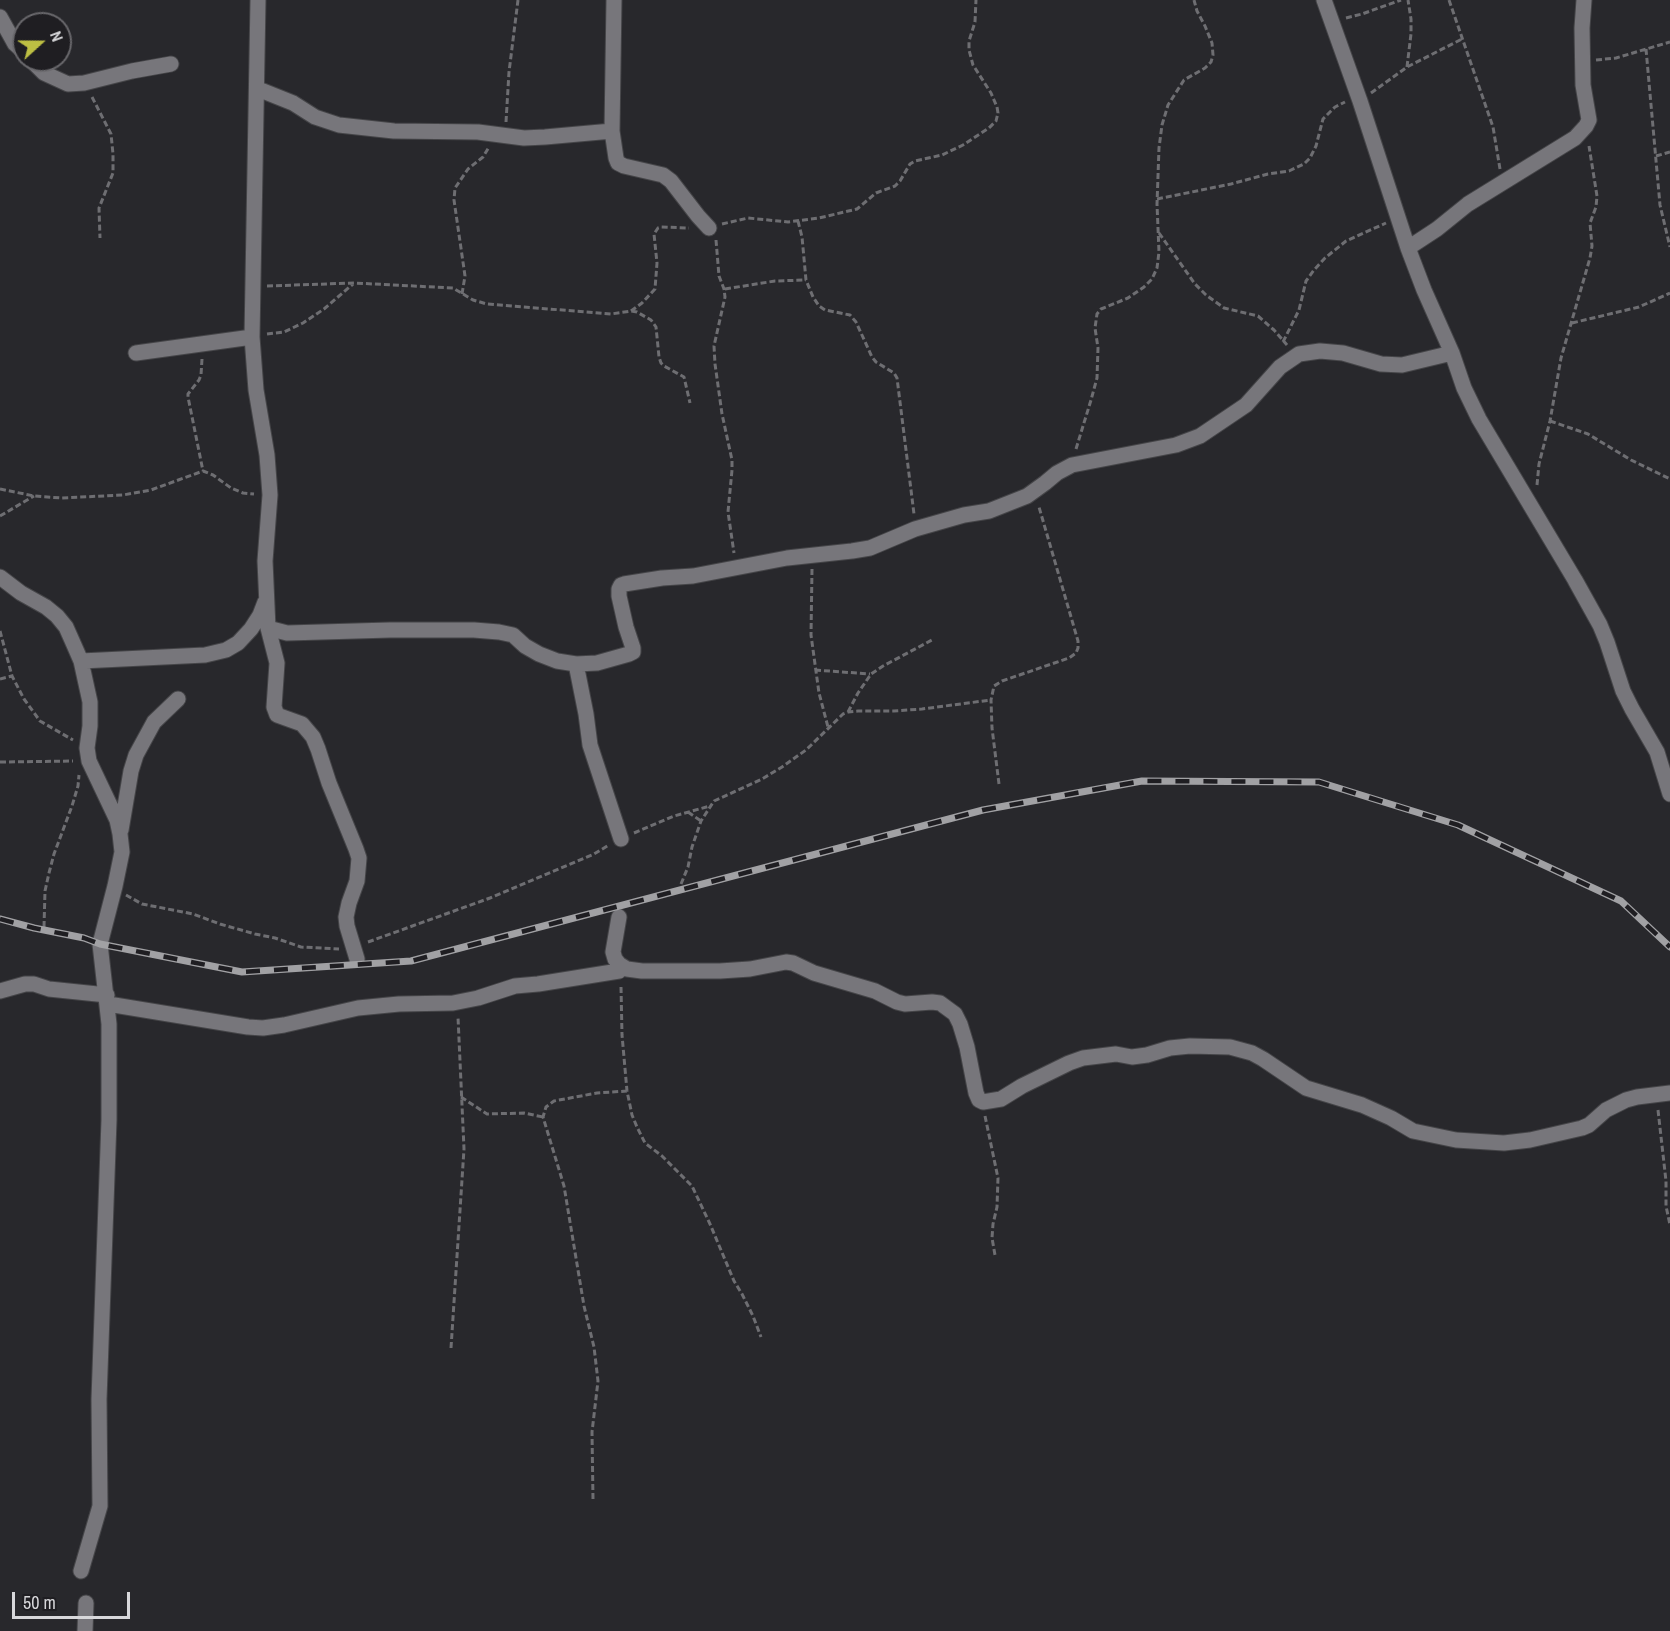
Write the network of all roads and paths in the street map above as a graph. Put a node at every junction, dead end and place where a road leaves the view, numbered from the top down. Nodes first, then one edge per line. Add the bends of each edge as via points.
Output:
1 (258, 0) edge
2 (518, 0) edge
3 (614, 0) edge
4 (976, 0) edge
5 (1194, 0) edge
6 (1324, 0) edge
7 (1401, 0) edge
8 (1408, 0) edge
9 (1449, 0) edge
10 (1584, 0) edge
11 (0, 17) edge
12 (1330, 19) junction
13 (12, 39) edge
14 (1462, 39) junction
15 (1670, 42) edge
16 (1646, 49) junction
17 (1583, 61) junction
18 (171, 64) dead end
19 (1407, 67) junction
20 (43, 72) edge
21 (84, 83) junction
22 (258, 89) junction
23 (1359, 98) junction
24 (1586, 126) junction
25 (612, 131) junction
26 (499, 135) junction
27 (1670, 152) edge
28 (1656, 156) junction
29 (1502, 182) junction
30 (1157, 199) junction
31 (1398, 218) junction
32 (798, 221) junction
33 (712, 227) junction
34 (1158, 232) junction
35 (100, 238) dead end
36 (1670, 247) edge
37 (1408, 248) junction
38 (806, 280) junction
39 (354, 283) junction
40 (253, 286) junction
41 (724, 289) junction
42 (1670, 293) edge
43 (462, 294) junction
44 (631, 311) junction
45 (1572, 323) junction
46 (252, 337) junction
47 (1283, 342) junction
48 (202, 344) junction
49 (136, 353) dead end
50 (1452, 353) junction
51 (1299, 354) junction
52 (690, 403) dead end
53 (1550, 421) junction
54 (1072, 465) junction
55 (203, 471) junction
56 (1670, 479) edge
57 (1536, 486) dead end
58 (0, 489) edge
59 (1035, 490) junction
60 (270, 495) junction
61 (34, 496) junction
62 (0, 516) edge
63 (915, 529) junction
64 (812, 556) junction
65 (737, 567) junction
66 (0, 577) edge
67 (266, 601) junction
68 (268, 628) junction
69 (0, 631) edge
70 (932, 640) dead end
71 (81, 661) junction
72 (576, 664) junction
73 (815, 670) junction
74 (871, 674) junction
75 (12, 676) junction
76 (0, 679) edge
77 (178, 699) dead end
78 (991, 700) junction
79 (848, 712) junction
80 (828, 727) junction
81 (86, 757) junction
82 (0, 762) edge
83 (999, 784) dead end
84 (1670, 794) edge
85 (710, 806) junction
86 (688, 812) junction
87 (701, 821) junction
88 (120, 834) junction
89 (621, 839) junction
90 (681, 884) dead end
91 (115, 886) junction
92 (619, 917) dead end
93 (44, 927) dead end
94 (356, 954) junction
95 (620, 971) joint
96 (0, 991) edge
97 (107, 1000) junction
98 (458, 1002) junction
99 (627, 1091) junction
100 (1668, 1093) edge
101 (461, 1097) junction
102 (983, 1102) junction
103 (543, 1117) junction
104 (1670, 1225) edge
105 (995, 1254) dead end
106 (761, 1338) dead end
107 (451, 1348) dead end
108 (593, 1499) dead end
109 (81, 1571) dead end
110 (86, 1603) dead end
111 (86, 1631) edge

1 - 22 street
2 - 26 path
3 - 25 street
4 - 32 path via 969,50 973,65 995,102 996,121 963,146 910,164 895,186 876,193 857,209
5 - 30 path via 1213,55 1205,68 1184,80 1168,105 1159,148
6 - 12 street
7 - 12 path via 1362,14
8 - 19 path via 1411,34
9 - 14 path
10 - 17 street
11 - 13 street
12 - 23 street
14 - 19 path
14 - 29 path via 1493,127
15 - 16 path
16 - 17 path
16 - 28 path
17 - 24 street via 1589,120
18 - 21 street
19 - 23 path
20 - 21 street via 68,84
21 - 35 path via 111,134 113,173 99,208
22 - 26 street via 339,125
22 - 40 street
23 - 30 path via 1329,111 1316,146 1304,164 1289,171
23 - 31 street
24 - 29 street via 1575,138
24 - 45 path via 1597,196 1590,223 1590,258
25 - 26 street via 524,138
25 - 33 street via 618,163 663,175
26 - 43 path via 455,188 465,276
27 - 28 path
28 - 36 path via 1660,204
29 - 37 street
30 - 34 path
31 - 37 street
31 - 47 path via 1346,241 1325,258 1306,281 1299,310
32 - 33 path via 748,218
32 - 38 path
33 - 41 path
33 - 44 path via 658,228 654,234 655,289
34 - 47 path via 1206,295 1224,308 1258,316
34 - 54 path via 1157,268 1152,279 1128,298 1097,314 1097,378
37 - 50 street
38 - 41 path
38 - 63 path via 819,306 850,315 872,357 897,378
39 - 40 path
39 - 43 path via 453,288
39 - 46 path via 303,323 284,332
40 - 46 street
41 - 65 path via 714,346 732,460 728,512
42 - 45 path via 1640,307
43 - 44 path via 487,304 611,314
44 - 52 path via 651,320 656,327 661,363 684,377
45 - 53 path via 1561,358
46 - 48 street
46 - 60 street
47 - 51 path
48 - 49 street
48 - 55 path via 201,375 188,397
50 - 51 street via 1402,365 1381,364 1342,353
50 - 84 street via 1479,419 1600,625 1623,691 1658,752
51 - 54 street via 1281,367 1246,405 1200,436 1176,445
53 - 56 path via 1588,434
53 - 57 path
54 - 59 street
55 - 60 path via 243,494
55 - 61 path via 151,490 123,495
58 - 61 path
59 - 63 street via 989,511
59 - 78 path via 1078,648 1069,658 997,683
60 - 67 street
61 - 62 path
63 - 64 street via 870,548
64 - 65 street
64 - 73 path via 811,635
65 - 72 street via 621,585 619,596 633,652 597,663
66 - 71 street via 57,616
67 - 68 street
67 - 71 street via 251,629 226,650 206,656
68 - 72 street via 287,633 499,632 513,635 539,654
68 - 94 street via 276,659 275,712 302,724 313,737 359,858 346,917
69 - 75 path
70 - 74 path
71 - 81 street via 90,702
72 - 89 street via 590,745
73 - 74 path
73 - 80 path
74 - 79 path
75 - 76 path
75 - 81 path via 40,721
77 - 88 street via 154,722 136,754
78 - 79 path via 922,709
78 - 83 path
79 - 80 path
80 - 85 path via 782,767
81 - 82 path
81 - 88 street via 112,808
81 - 93 path via 49,873
85 - 86 path
85 - 87 path
86 - 87 path
86 - 89 path
87 - 90 path
88 - 91 street via 122,852
89 - 94 path via 490,898 374,939
91 - 94 path via 142,904 193,914 301,947
91 - 97 street via 100,944
92 - 102 street via 613,952 627,969 720,971 786,962 904,1004 940,1004 955,1014 960,1024 976,1093
95 - 98 street via 515,986
95 - 99 path
96 - 97 street via 34,984
97 - 98 street via 263,1028 358,1008
97 - 109 street via 109,1120 99,1399 100,1506
98 - 101 path
99 - 103 path via 554,1101 546,1107
99 - 106 path via 632,1115 645,1143 692,1186
100 - 102 street via 1626,1100 1582,1128 1530,1140 1456,1140 1413,1131 1362,1105 1306,1088 1252,1053 1230,1047 1190,1046 1132,1057 1116,1054 1083,1059 1001,1099
100 - 104 path via 1660,1101 1658,1113
101 - 103 path via 487,1114
101 - 107 path via 464,1149
102 - 105 path via 998,1178 992,1238
103 - 108 path via 564,1186 594,1347 598,1381 592,1431
110 - 111 street

